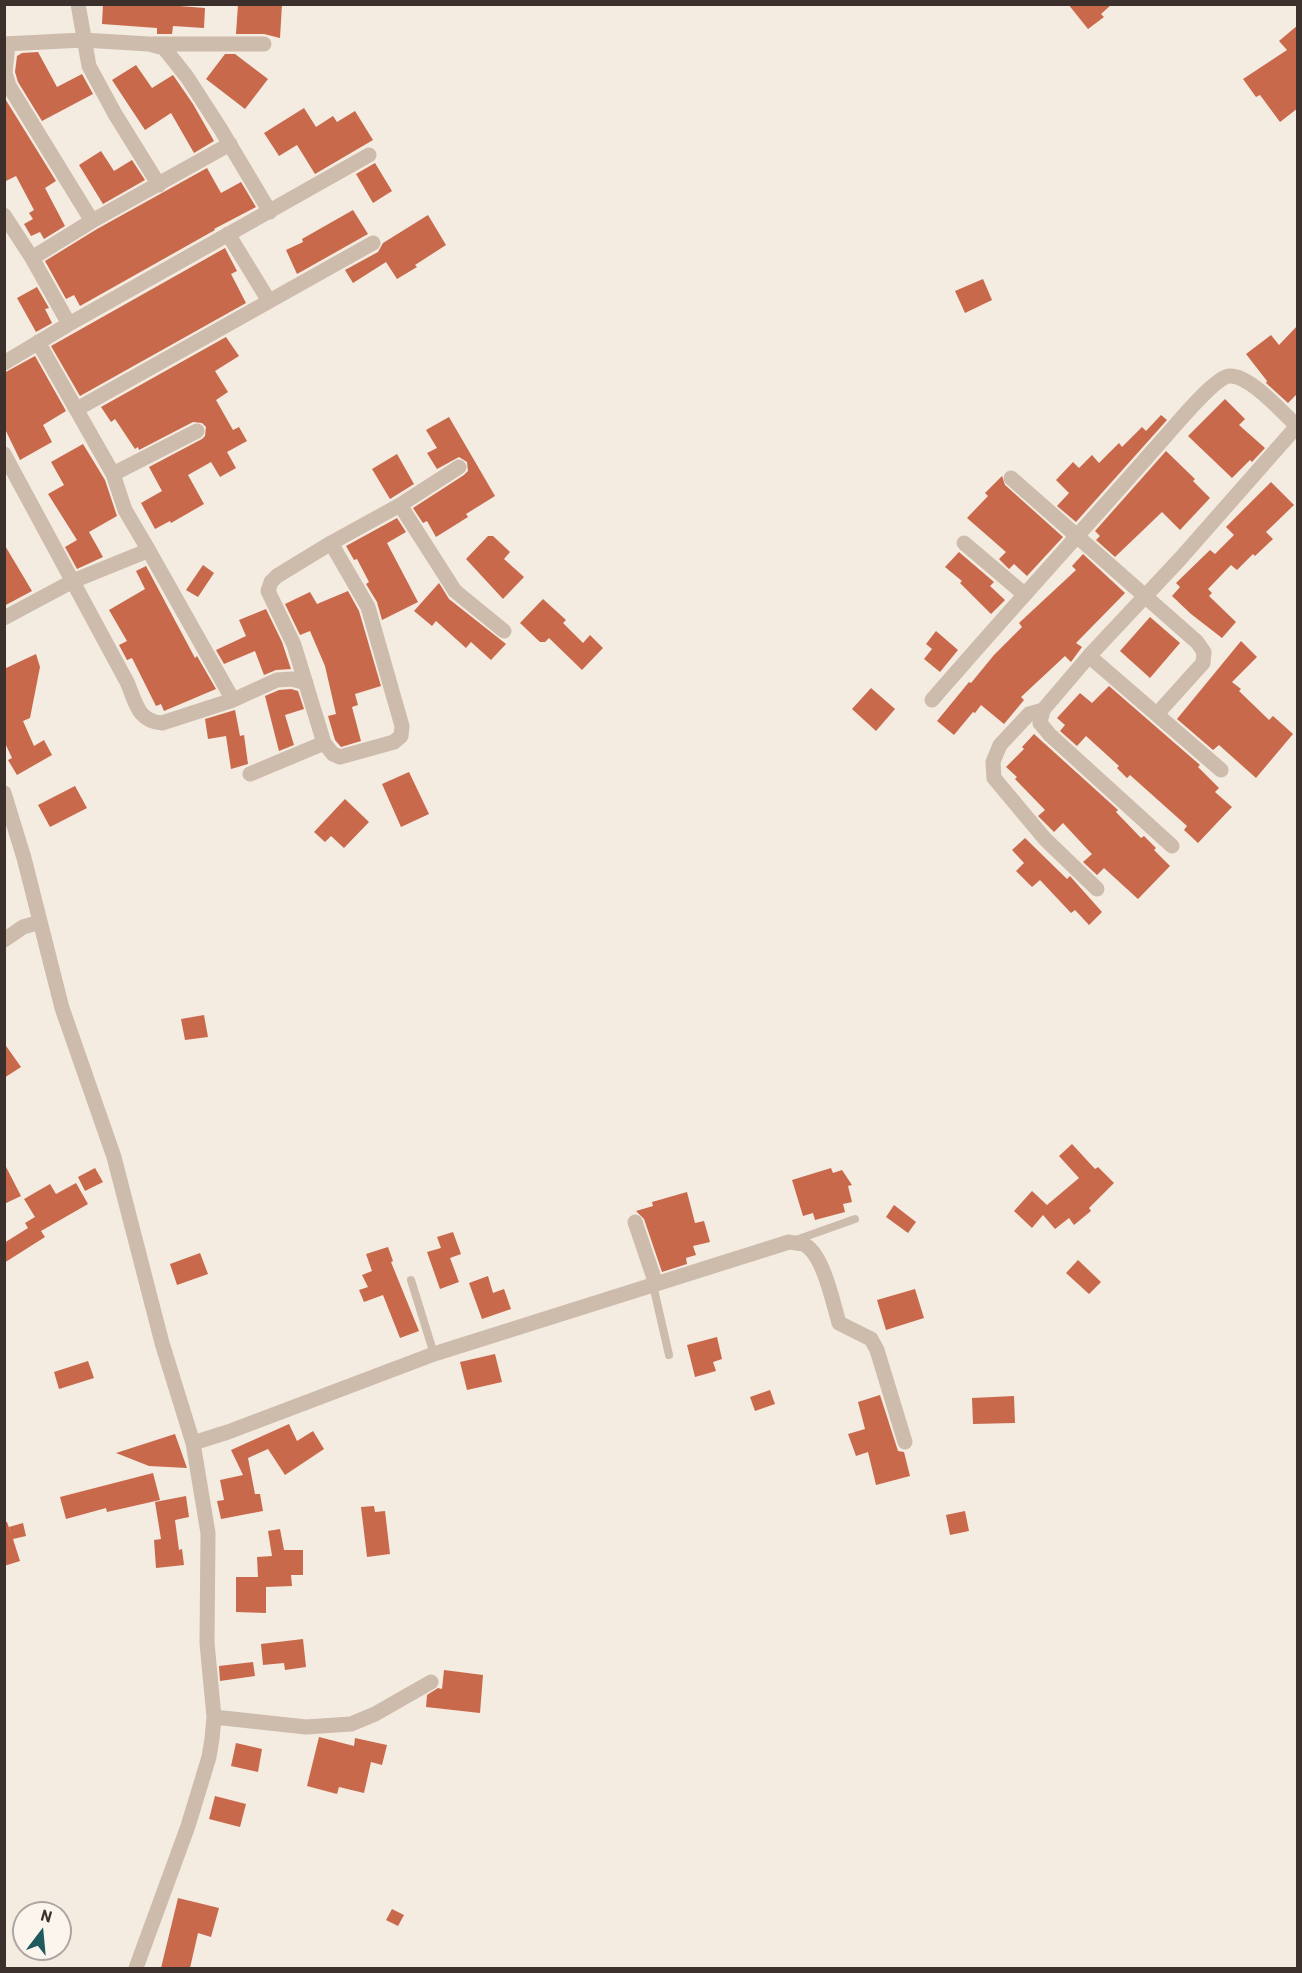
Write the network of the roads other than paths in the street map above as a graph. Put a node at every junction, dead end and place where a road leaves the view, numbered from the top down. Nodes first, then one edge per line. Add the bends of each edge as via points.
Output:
1 (78, 4) edge
2 (83, 40) junction
3 (6, 44) edge
4 (149, 44) junction
5 (264, 44) dead end
6 (230, 144) junction
7 (369, 155) dead end
8 (159, 185) junction
9 (270, 213) junction
10 (4, 215) edge
11 (92, 221) junction
12 (228, 234) junction
13 (373, 243) dead end
14 (32, 258) junction
15 (269, 301) junction
16 (69, 324) junction
17 (38, 342) junction
18 (4, 363) edge
19 (77, 409) junction
20 (1297, 426) edge
21 (197, 431) dead end
22 (4, 454) edge
23 (459, 467) dead end
24 (113, 474) junction
25 (1011, 478) dead end
26 (400, 505) junction
27 (1077, 536) junction
28 (331, 543) junction
29 (964, 543) dead end
30 (145, 544) junction
31 (73, 581) junction
32 (1024, 594) junction
33 (1144, 597) junction
34 (4, 618) edge
35 (504, 631) dead end
36 (1089, 656) junction
37 (306, 683) junction
38 (233, 700) junction
39 (932, 700) dead end
40 (1043, 710) junction
41 (1157, 714) junction
42 (324, 743) junction
43 (1221, 770) dead end
44 (250, 774) dead end
45 (4, 794) edge
46 (1172, 846) dead end
47 (1097, 889) dead end
48 (40, 922) junction
49 (4, 940) edge
50 (855, 1219) dead end
51 (635, 1222) dead end
52 (789, 1242) junction
53 (411, 1280) dead end
54 (654, 1284) junction
55 (434, 1354) junction
56 (669, 1355) dead end
57 (905, 1442) dead end
58 (192, 1443) junction
59 (431, 1682) dead end
60 (214, 1717) junction
61 (136, 1968) edge

1 - 2 street
2 - 3 street
2 - 4 street
2 - 8 street via 89,66
3 - 11 street via 5,74 9,86
4 - 5 street
4 - 6 street via 164,48 173,59
6 - 8 street
6 - 9 street
7 - 9 street
8 - 11 street
9 - 12 street
10 - 14 street
11 - 14 street
12 - 15 street
12 - 16 street
13 - 15 street
14 - 16 street
15 - 19 street
16 - 17 street
17 - 18 street
17 - 19 street
19 - 24 street
20 - 27 street via 1248,382 1227,376 1187,412
20 - 33 street
21 - 24 street
22 - 31 street
23 - 26 street
24 - 30 street via 125,510
25 - 27 street
26 - 28 street
26 - 35 street via 455,591
27 - 32 street
27 - 33 street
28 - 37 street via 277,576 268,591 294,645
28 - 42 street via 368,607 402,726 394,742 340,757
29 - 32 street
30 - 31 street via 142,553
30 - 38 street
31 - 34 street
31 - 38 street via 128,682 141,715 162,723
32 - 39 street
33 - 36 street
33 - 41 street via 1204,652 1203,663
36 - 40 street
36 - 41 street
37 - 38 street via 277,680
37 - 42 street
40 - 46 street via 1040,723 1050,735
40 - 47 street via 1029,714 1000,746 993,762 994,778 1045,838
41 - 43 street
42 - 44 street
45 - 48 street
48 - 49 street via 23,927
48 - 58 street via 62,1008 114,1157
50 - 52 lane
51 - 54 street
52 - 54 street
52 - 57 street via 813,1251 839,1323 871,1339
53 - 55 lane
54 - 55 street
54 - 56 lane
55 - 58 street
58 - 60 street via 208,1533 207,1643
59 - 60 street via 351,1724 306,1728
60 - 61 street via 202,1782

